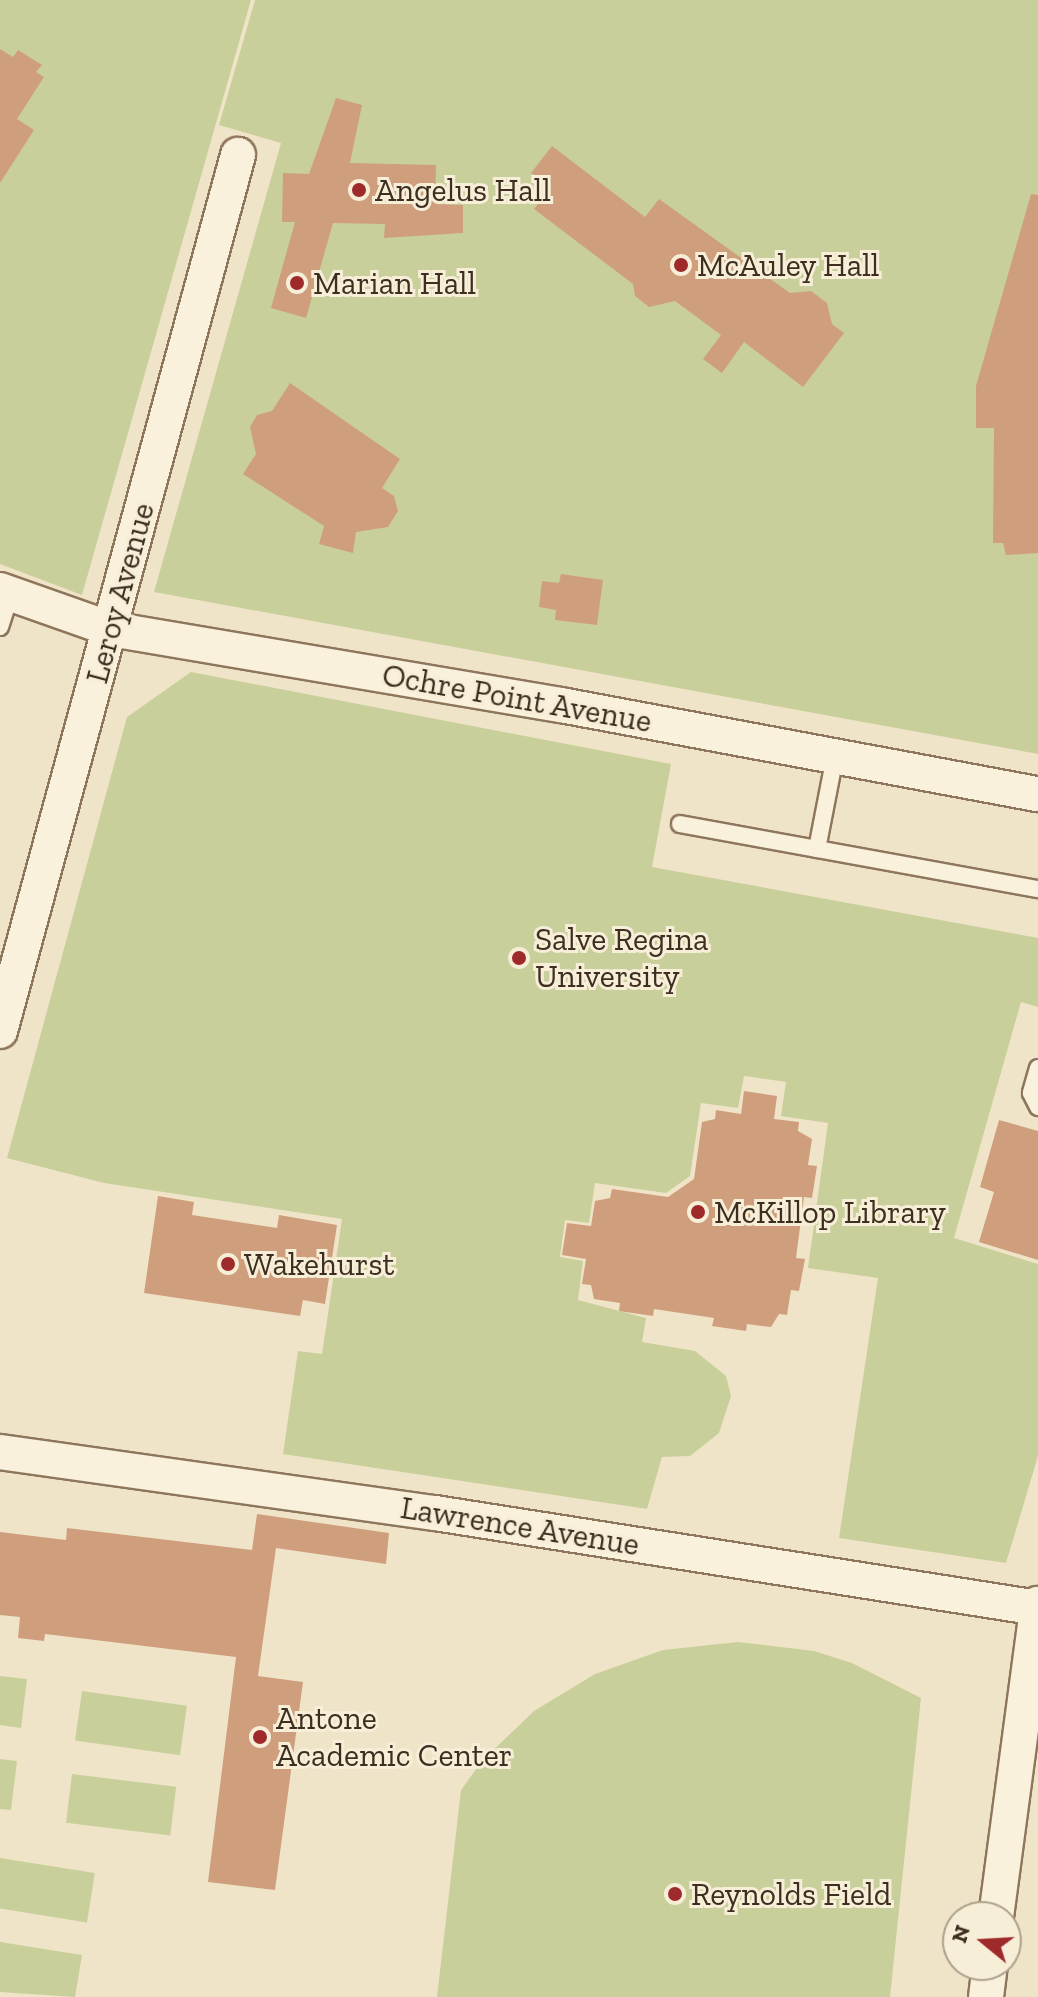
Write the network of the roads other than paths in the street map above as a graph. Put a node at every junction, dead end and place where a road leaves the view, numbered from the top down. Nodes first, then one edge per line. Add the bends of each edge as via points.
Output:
1 (238, 155) dead end
2 (5, 592) edge
3 (0, 627) edge
4 (111, 629) junction
5 (835, 756) junction
6 (1038, 794) edge
7 (680, 824) dead end
8 (817, 849) junction
9 (1038, 889) edge
10 (2, 1013) edge
11 (1038, 1068) edge
12 (1038, 1107) edge
13 (0, 1452) edge
14 (1038, 1607) edge
15 (998, 1901) edge

1 - 4 street, Leroy Avenue
2 - 3 lane
2 - 4 street, Ochre Point Avenue
4 - 5 street, Ochre Point Avenue
4 - 10 street, Leroy Avenue
5 - 6 street, Ochre Point Avenue
5 - 8 lane
7 - 8 lane
8 - 9 lane
11 - 12 lane via 1031,1093
13 - 14 street, Lawrence Avenue via 450,1515
14 - 15 street

